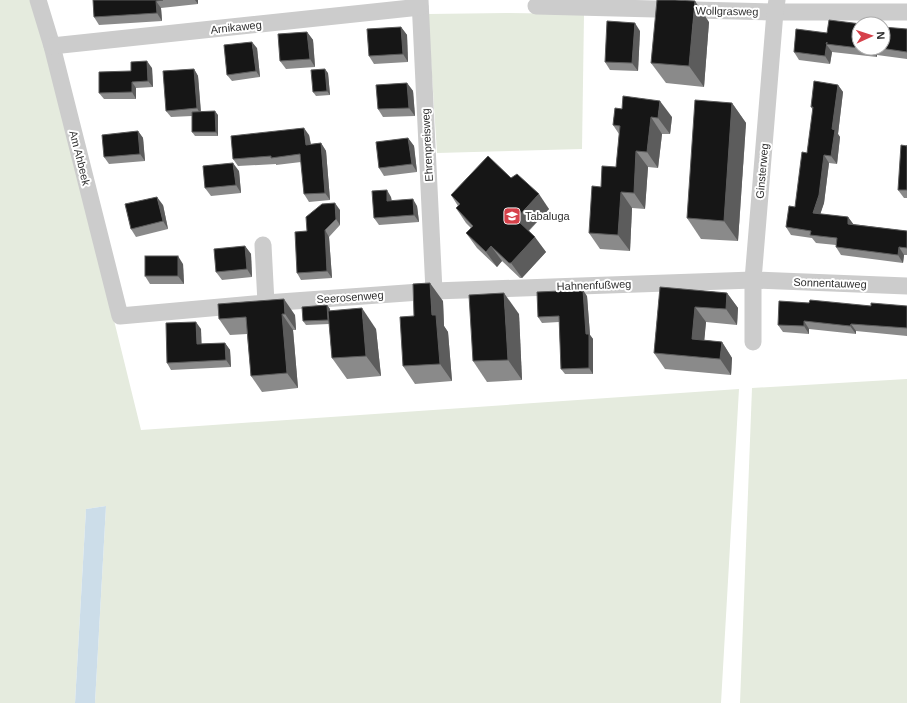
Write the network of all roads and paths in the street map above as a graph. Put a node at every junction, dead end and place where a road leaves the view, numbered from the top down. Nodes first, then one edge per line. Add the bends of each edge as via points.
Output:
1 (38, 0) edge
2 (420, 4) edge
3 (536, 6) dead end
4 (776, 6) edge
5 (907, 12) edge
6 (52, 46) junction
7 (263, 245) dead end
8 (753, 280) junction
9 (907, 286) edge
10 (434, 291) junction
11 (266, 303) junction
12 (120, 316) joint
13 (753, 342) dead end

1 - 6 street, Am Ahbeek
2 - 6 street, Arnikaweg
2 - 10 street, Ehrenpreisweg
3 - 4 street, Wollgrasweg
4 - 5 street
4 - 8 street, Ginsterweg
6 - 12 street, Am Ahbeek
7 - 11 street
8 - 9 street, Sonnentauweg
8 - 10 street, Hahnenfußweg
8 - 13 street, Ginsterweg
10 - 11 street, Seerosenweg
11 - 12 street, Seerosenweg

